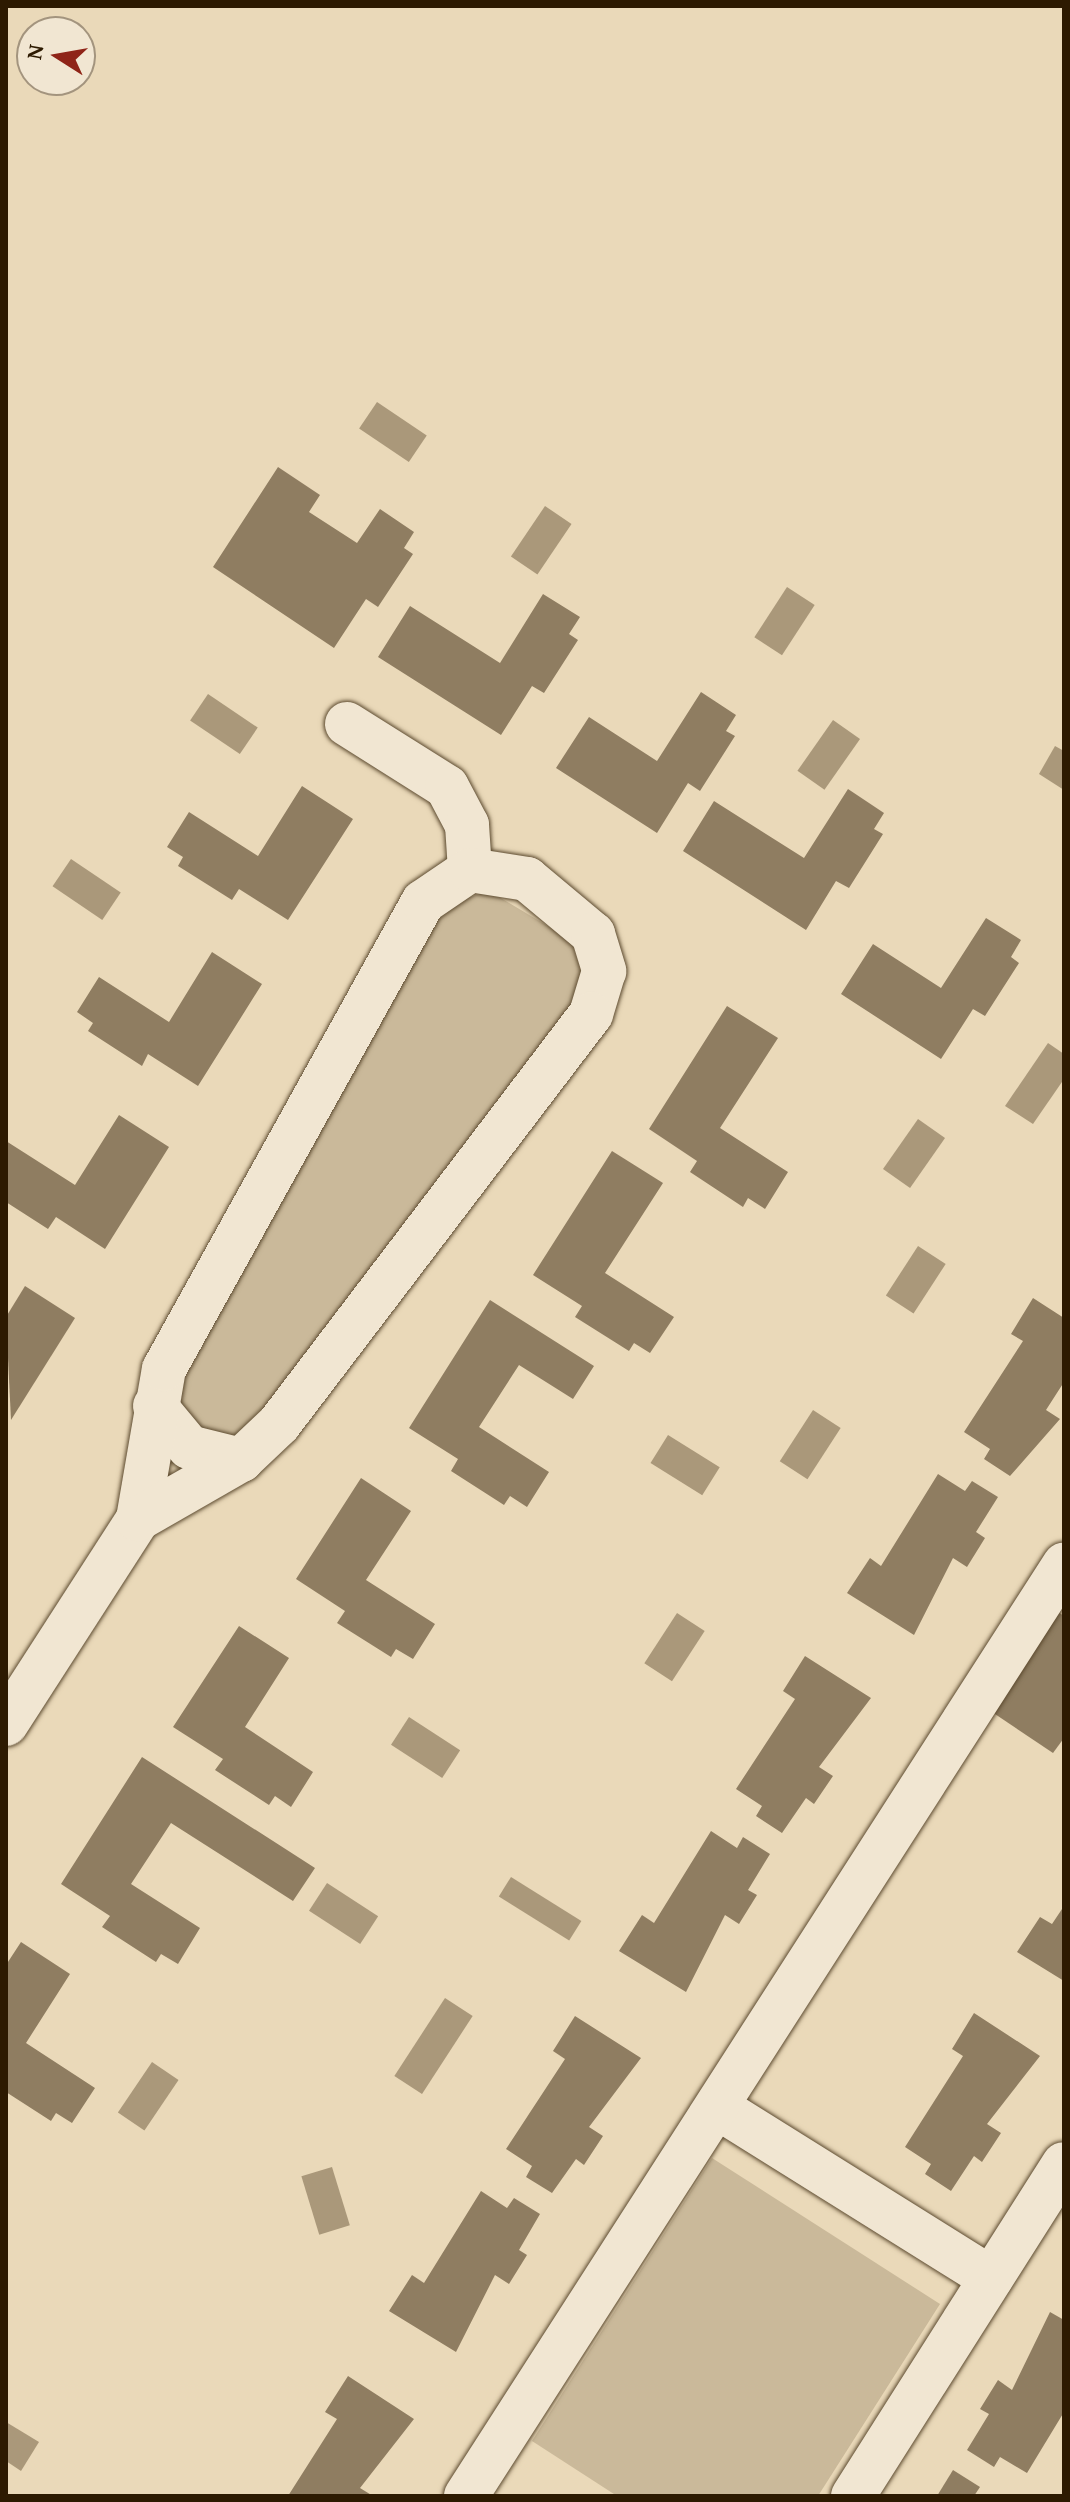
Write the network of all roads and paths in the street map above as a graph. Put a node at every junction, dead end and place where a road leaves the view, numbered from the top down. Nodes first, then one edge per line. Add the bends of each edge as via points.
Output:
1 (347, 724) dead end
2 (470, 870) junction
3 (155, 1406) junction
4 (241, 1460) junction
5 (138, 1519) junction
6 (1064, 1565) edge
7 (6, 1724) edge
8 (717, 2107) junction
9 (1064, 2164) edge
10 (991, 2278) junction
11 (466, 2496) edge
12 (853, 2496) edge

1 - 2 street via 447,787 467,825
2 - 3 street via 423,902 174,1346
2 - 4 street via 527,879 583,919 602,957 598,1000 279,1424
3 - 4 street via 189,1447
3 - 5 street
4 - 5 street
5 - 7 street
6 - 8 street
8 - 10 street
8 - 11 street
9 - 10 street
10 - 12 street

